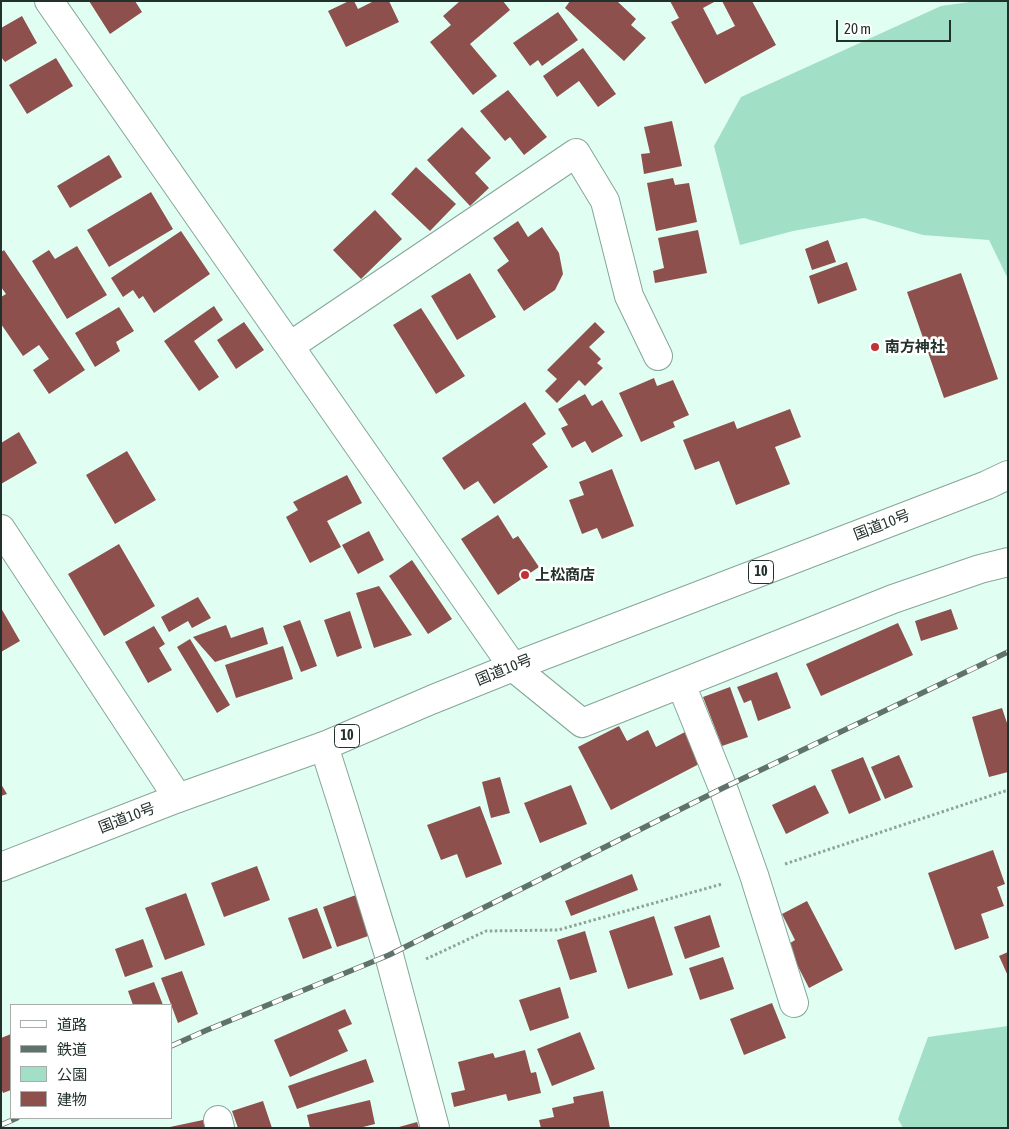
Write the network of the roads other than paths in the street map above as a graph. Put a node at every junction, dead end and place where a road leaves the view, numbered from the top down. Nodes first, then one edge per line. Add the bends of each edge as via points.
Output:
1 (49, 1) edge
2 (290, 346) junction
3 (658, 356) dead end
4 (1008, 475) edge
5 (1, 529) edge
6 (1008, 562) edge
7 (513, 667) junction
8 (681, 684) junction
9 (324, 746) junction
10 (178, 798) junction
11 (1, 867) edge
12 (794, 1003) dead end
13 (435, 1128) edge

1 - 2 main road
2 - 3 main road via 576,153 605,201 629,296
2 - 7 main road
4 - 7 main road, 国道10号 / 10
5 - 10 main road
6 - 8 main road via 893,599
7 - 8 main road via 582,723
7 - 9 main road, 国道10号 / 10
8 - 12 main road via 754,875
9 - 10 main road, 国道10号 / 10
9 - 13 main road via 394,974
10 - 11 main road, 国道10号 / 10

